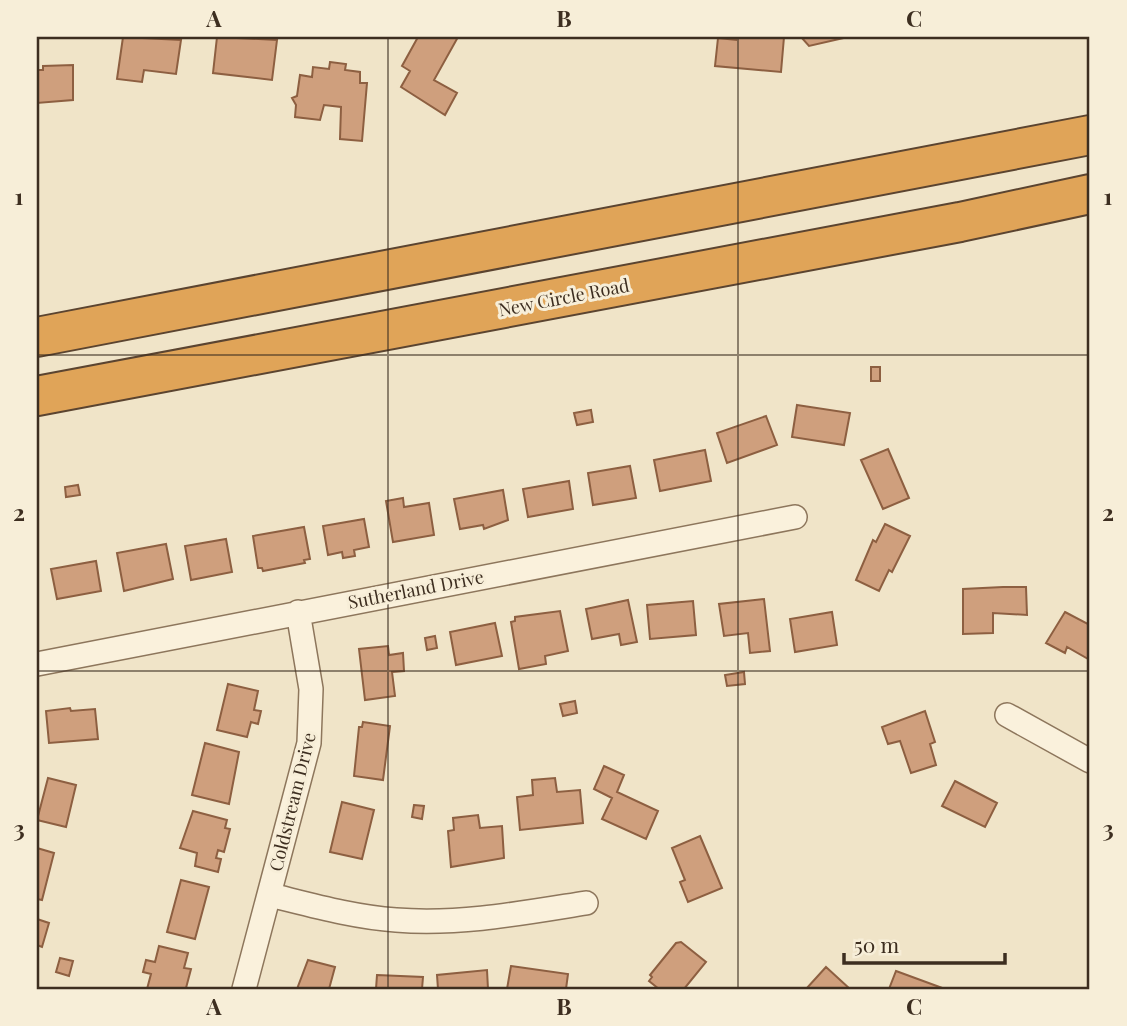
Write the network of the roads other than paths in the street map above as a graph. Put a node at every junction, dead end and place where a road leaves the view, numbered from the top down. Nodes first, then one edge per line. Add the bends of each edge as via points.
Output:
1 (1090, 135) edge
2 (1090, 194) edge
3 (37, 337) edge
4 (37, 396) edge
5 (795, 517) dead end
6 (298, 612) junction
7 (37, 664) edge
8 (1007, 715) dead end
9 (1090, 761) edge
10 (270, 895) junction
11 (586, 903) dead end
12 (244, 989) edge

1 - 3 highway
2 - 4 highway, New Circle Road
5 - 6 street, Sutherland Drive
6 - 7 street, Sutherland Drive
6 - 10 street, Coldstream Drive via 312,716
8 - 9 street
10 - 11 street via 339,912 441,922
10 - 12 street, Coldstream Drive

